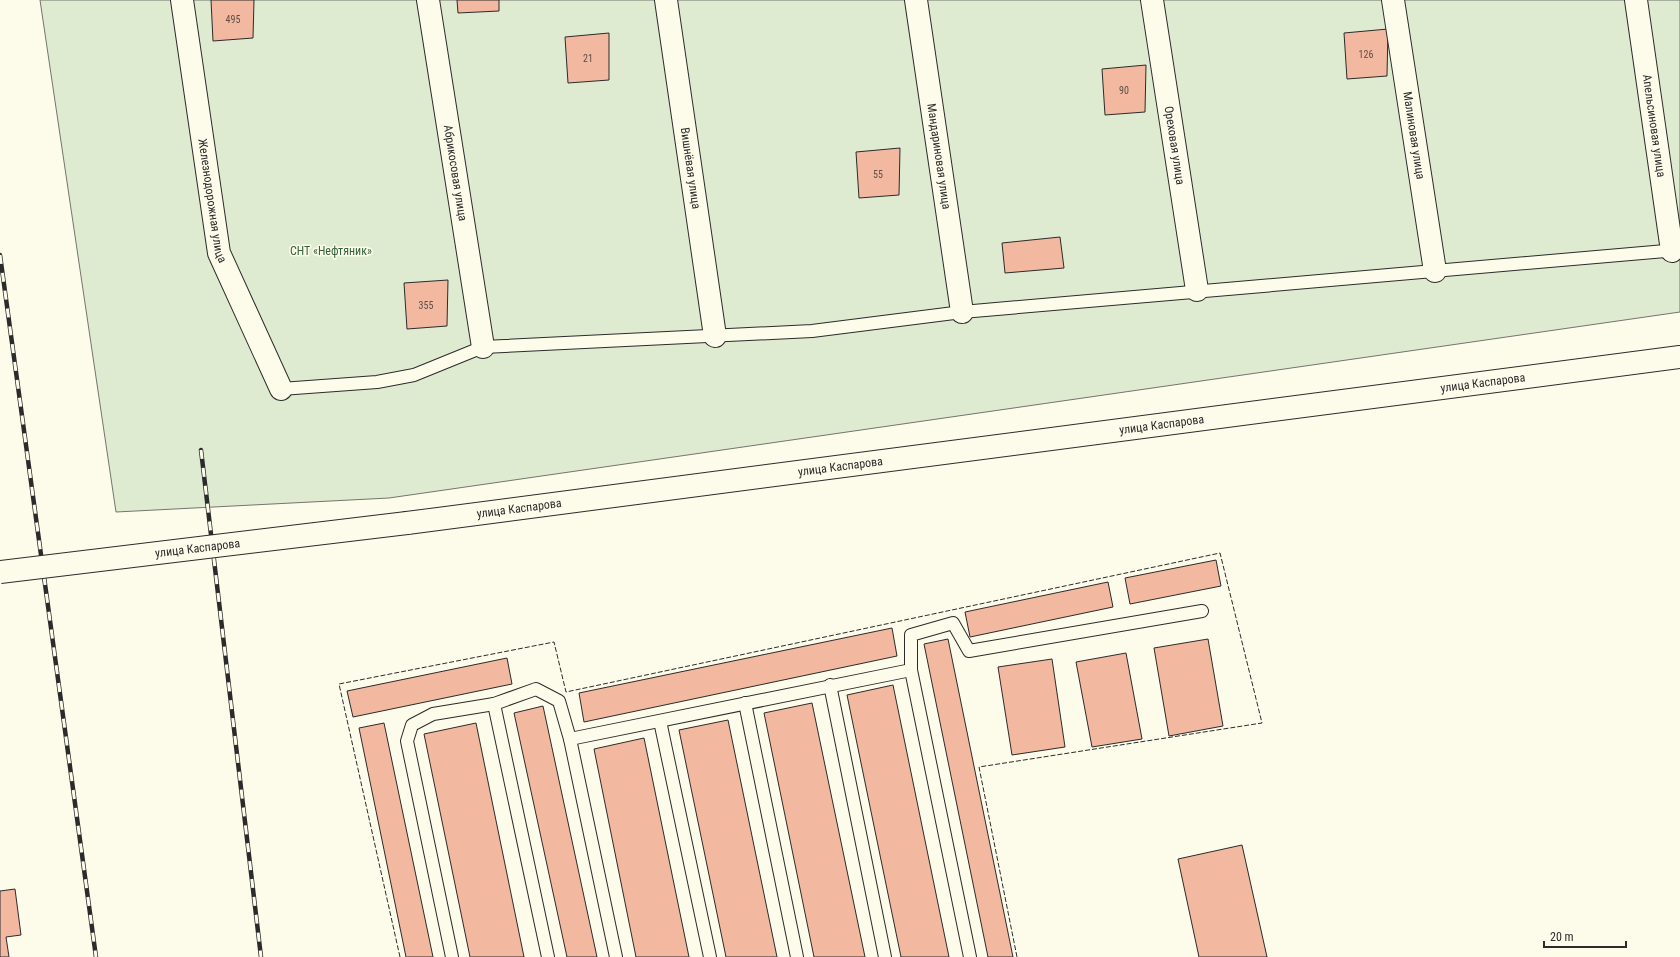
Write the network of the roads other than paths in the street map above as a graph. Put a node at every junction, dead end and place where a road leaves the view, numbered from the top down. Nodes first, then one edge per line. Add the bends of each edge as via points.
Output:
1 (182, 0) edge
2 (428, 0) edge
3 (666, 0) edge
4 (916, 0) edge
5 (1152, 0) edge
6 (1393, 0) edge
7 (1636, 0) edge
8 (1676, 250) edge
9 (1435, 271) junction
10 (1197, 290) junction
11 (962, 312) junction
12 (715, 336) junction
13 (483, 347) junction
14 (1680, 357) edge
15 (281, 389) joint
16 (0, 572) edge
17 (1202, 611) dead end
18 (911, 670) junction
19 (830, 685) junction
20 (745, 703) junction
21 (494, 704) junction
22 (660, 720) junction
23 (570, 739) junction
24 (452, 957) edge
25 (548, 957) edge
26 (616, 957) edge
27 (710, 957) edge
28 (797, 957) edge
29 (885, 957) edge
30 (970, 957) edge

1 - 15 street, Железнодорожная улица via 219,253
2 - 13 street, Абрикосовая улица
3 - 12 street, Вишнёвая улица
4 - 11 street, Мандариновая улица
5 - 10 street, Ореховая улица
6 - 9 street, Малиновая улица
7 - 8 street, Апельсиновая улица
8 - 9 lane
9 - 10 lane
10 - 11 lane
11 - 12 lane via 812,331
12 - 13 lane
13 - 15 lane via 414,375 377,382
14 - 16 street, улица Каспарова, bridge via 407,523
17 - 18 lane via 968,651 953,623 911,635
18 - 19 lane
18 - 30 lane
19 - 20 lane
19 - 29 lane
20 - 22 lane
20 - 28 lane
21 - 23 lane via 536,689 559,701
21 - 24 lane via 433,714 412,726 407,742
21 - 25 lane
22 - 23 lane
22 - 27 lane
23 - 26 lane

